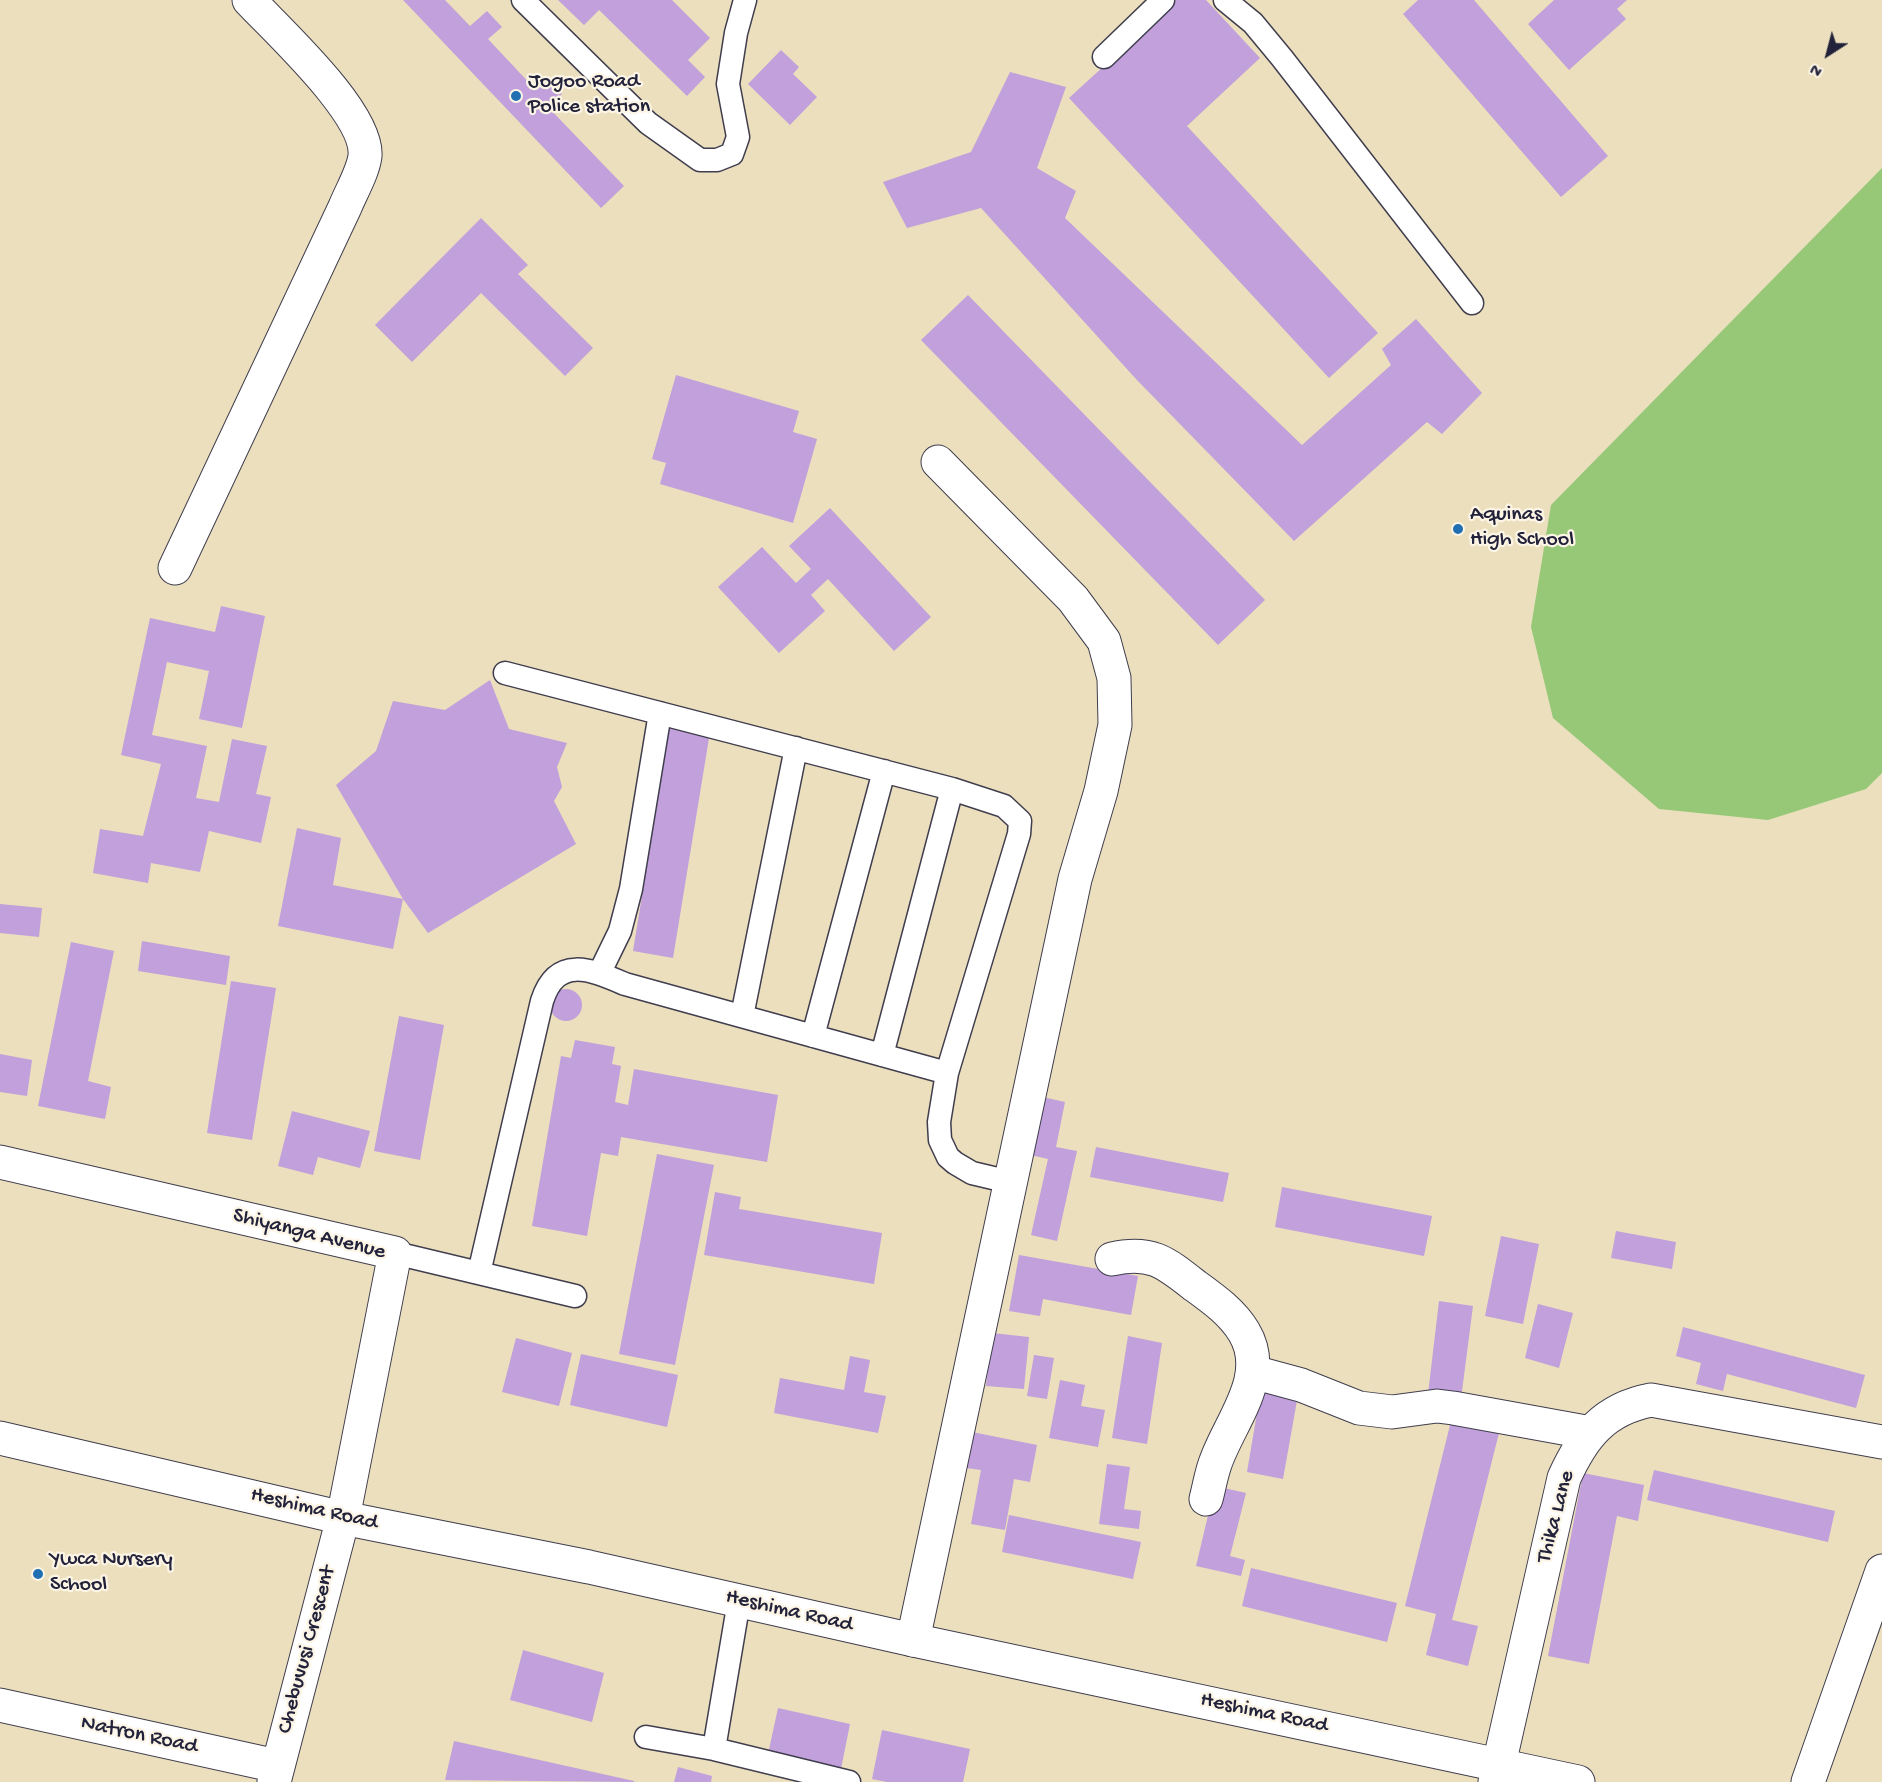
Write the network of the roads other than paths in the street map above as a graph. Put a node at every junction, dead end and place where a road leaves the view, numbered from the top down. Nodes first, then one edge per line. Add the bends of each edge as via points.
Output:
1 (249, 0) edge
2 (523, 0) edge
3 (745, 0) edge
4 (1163, 0) edge
5 (1225, 0) edge
6 (1104, 57) dead end
7 (1472, 303) dead end
8 (938, 462) dead end
9 (175, 568) dead end
10 (505, 673) dead end
11 (660, 713) junction
12 (796, 748) junction
13 (884, 771) junction
14 (952, 789) junction
15 (600, 972) junction
16 (742, 1016) junction
17 (813, 1035) junction
18 (882, 1055) junction
19 (947, 1073) junction
20 (0, 1162) edge
21 (1010, 1182) junction
22 (395, 1253) junction
23 (1112, 1259) dead end
24 (479, 1273) junction
25 (575, 1296) dead end
26 (1253, 1372) junction
27 (1591, 1433) junction
28 (0, 1437) edge
29 (1882, 1442) edge
30 (1206, 1499) dead end
31 (344, 1518) junction
32 (1882, 1571) edge
33 (739, 1601) junction
34 (913, 1640) junction
35 (0, 1705) edge
36 (646, 1737) dead end
37 (714, 1749) junction
38 (1497, 1773) edge
39 (276, 1774) edge
40 (849, 1782) edge
41 (1578, 1782) edge
42 (1808, 1782) edge

1 - 9 street via 333,89 364,137 365,157
2 - 3 lane via 648,123 700,160 717,160 732,154 738,137 728,84
4 - 6 lane
5 - 7 lane via 1253,23 1282,58
8 - 21 street via 1073,599 1104,641 1114,678 1115,725 1101,791 1075,879
10 - 11 lane
11 - 12 lane
11 - 15 lane via 631,889 620,931
12 - 13 lane
12 - 16 lane
13 - 14 lane
13 - 17 lane
14 - 18 lane
14 - 19 lane via 1004,806 1016,815 1021,826
15 - 16 lane via 625,984
15 - 24 lane via 583,968 568,971 555,978 544,996
16 - 17 lane
17 - 18 lane
18 - 19 lane
19 - 21 lane via 939,1122 940,1140 948,1157 963,1169
20 - 22 street, Shiyanga Avenue
21 - 34 street
22 - 24 lane
22 - 31 street, Shiyanga Avenue
23 - 26 street via 1148,1255 1178,1272 1224,1309 1244,1332
24 - 25 lane
26 - 27 street via 1301,1385 1359,1408 1392,1412 1453,1408
26 - 30 street via 1215,1463
27 - 29 street, Thika Lane via 1628,1404 1651,1400
27 - 38 street, Thika Lane via 1564,1478
28 - 31 street, Heshima Road
31 - 33 street, Heshima Road
31 - 39 street, Chebuvusi Crescent
32 - 42 street
33 - 34 street, Heshima Road
33 - 37 lane
34 - 38 street, Heshima Road
35 - 39 street, Natron Road
36 - 37 lane
37 - 40 lane
38 - 41 street, Heshima Road

